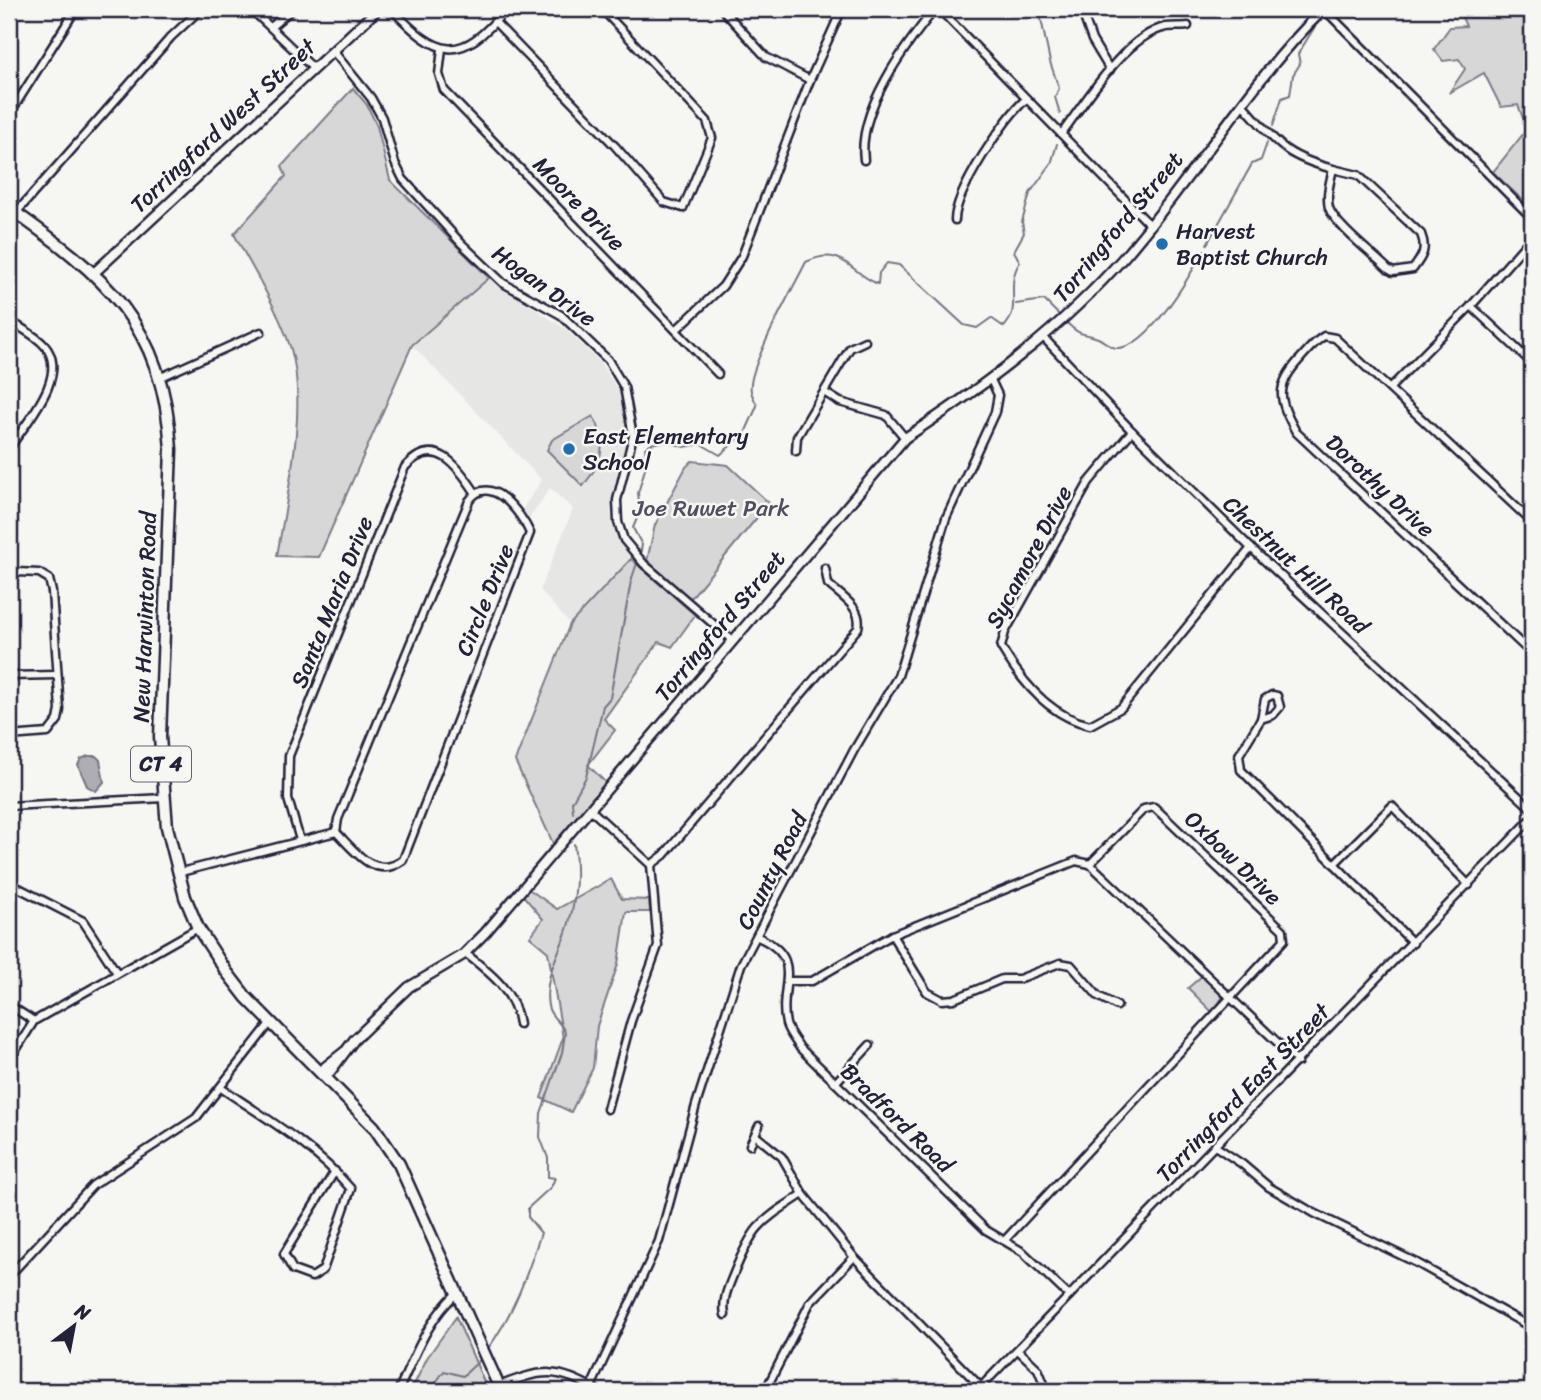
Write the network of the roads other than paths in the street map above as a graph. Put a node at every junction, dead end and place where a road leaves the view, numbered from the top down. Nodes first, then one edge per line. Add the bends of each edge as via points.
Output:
1 (76, 9) edge
2 (201, 9) edge
3 (251, 9) edge
4 (292, 9) edge
5 (378, 9) edge
6 (392, 9) edge
7 (506, 9) edge
8 (602, 9) edge
9 (722, 9) edge
10 (937, 9) edge
11 (1081, 9) edge
12 (839, 10) edge
13 (1321, 12) edge
14 (495, 22) junction
15 (1188, 26) dead end
16 (271, 27) junction
17 (442, 48) junction
18 (333, 51) junction
19 (313, 68) junction
20 (1110, 70) junction
21 (810, 80) junction
22 (1026, 99) junction
23 (1243, 105) junction
24 (9, 115) edge
25 (1062, 133) junction
26 (864, 160) dead end
27 (1333, 169) junction
28 (13, 211) edge
29 (1532, 218) edge
30 (954, 220) dead end
31 (1150, 225) junction
32 (1532, 237) edge
33 (95, 272) junction
34 (1471, 306) junction
35 (9, 320) edge
36 (677, 330) junction
37 (261, 332) dead end
38 (1044, 338) junction
39 (865, 341) dead end
40 (1532, 363) edge
41 (718, 374) dead end
42 (159, 378) junction
43 (991, 380) junction
44 (1390, 388) junction
45 (824, 392) junction
46 (1132, 431) junction
47 (905, 438) junction
48 (9, 449) edge
49 (796, 451) dead end
50 (475, 492) junction
51 (1532, 522) edge
52 (1251, 548) junction
53 (825, 568) dead end
54 (9, 580) edge
55 (733, 641) junction
56 (1532, 654) edge
57 (56, 675) junction
58 (9, 676) edge
59 (1261, 719) dead end
60 (9, 736) edge
61 (164, 798) junction
62 (9, 806) edge
63 (1532, 809) edge
64 (591, 810) junction
65 (1532, 818) edge
66 (336, 832) junction
67 (300, 840) junction
68 (1090, 864) junction
69 (1335, 864) junction
70 (651, 865) junction
71 (177, 873) junction
72 (9, 883) edge
73 (1469, 885) junction
74 (198, 928) junction
75 (892, 935) junction
76 (758, 937) junction
77 (1413, 943) junction
78 (465, 953) junction
79 (117, 973) junction
80 (790, 981) junction
81 (1231, 997) junction
82 (9, 1005) edge
83 (1117, 1006) dead end
84 (34, 1021) junction
85 (271, 1022) junction
86 (519, 1024) dead end
87 (870, 1045) dead end
88 (9, 1061) edge
89 (1298, 1062) junction
90 (323, 1074) junction
91 (836, 1082) junction
92 (221, 1087) junction
93 (607, 1109) dead end
94 (759, 1126) dead end
95 (755, 1135) junction
96 (750, 1145) dead end
97 (1215, 1146) junction
98 (335, 1171) junction
99 (803, 1194) junction
100 (1005, 1240) junction
101 (854, 1257) junction
102 (10, 1272) edge
103 (458, 1291) junction
104 (1069, 1296) junction
105 (725, 1315) dead end
106 (1532, 1328) edge
107 (1018, 1350) junction
108 (500, 1389) edge
109 (595, 1389) edge
110 (979, 1389) edge
111 (398, 1391) edge
112 (765, 1391) edge
113 (1047, 1391) edge

1 - 24 street
2 - 28 street
3 - 16 street
4 - 16 street
5 - 18 main road, Torringford West Street
6 - 17 street via 427,43
7 - 14 street
8 - 14 street via 711,130 712,138 684,208 664,202
9 - 21 street via 766,57
10 - 22 street
10 - 26 street via 892,64 862,141
11 - 20 street
12 - 21 street
13 - 23 main road, Torringford Street via 1282,52
13 - 29 street
14 - 17 street via 471,44
15 - 20 street via 1165,27 1138,42
16 - 19 street
17 - 36 street, Moore Drive via 439,74 444,90
18 - 19 main road, Torringford West Street
18 - 55 street, Hogan Drive via 382,118 403,179 503,283 561,316 608,360 624,387 633,436 617,500 624,540 644,564
19 - 33 main road, Torringford West Street
20 - 25 street
21 - 36 street via 742,256 723,286
22 - 25 street
22 - 30 street via 955,206
23 - 27 street via 1284,151
23 - 31 main road, Torringford Street
25 - 31 street
27 - 27 street via 1358,175 1421,234 1423,257 1413,269 1388,269 1337,220 1328,194
28 - 33 main road, New Harwinton Road / CT 4
31 - 38 main road, Torringford Street
32 - 34 street
33 - 42 main road, New Harwinton Road / CT 4 via 141,333
34 - 40 street
34 - 44 street
35 - 48 street via 47,348 53,367 46,390
36 - 41 street, Moore Drive
37 - 42 street
38 - 43 main road, Torringford Street
38 - 46 street, Chestnut Hill Road
39 - 45 street via 850,348
42 - 61 main road, New Harwinton Road / CT 4 via 169,415 171,449 160,725
43 - 47 main road, Torringford Street
43 - 76 street, County Road via 998,395 995,412 946,518 898,676 854,750
44 - 51 street
44 - 56 street, Dorothy Drive via 1335,338 1324,336 1287,373 1282,406 1296,432
45 - 47 street via 840,402 886,415
45 - 49 street via 797,437
46 - 52 street, Chestnut Hill Road
46 - 52 street, Sycamore Drive via 1089,482 1005,632 1001,647 1009,660 1054,711 1090,725 1121,708
47 - 55 main road, Torringford Street
50 - 66 street
50 - 66 street, Circle Drive via 485,489 507,500 530,533 409,850 394,866 380,868 359,856
50 - 67 street, Santa Maria Drive via 449,459 438,453 424,453 405,467 289,756 288,799
52 - 63 street, Chestnut Hill Road
53 - 70 street via 828,584 857,610 858,628
54 - 57 street via 17,572 39,573 49,579
55 - 64 main road, Torringford Street
57 - 58 street
57 - 60 street via 60,710 54,728 48,733
59 - 69 street via 1239,755 1241,770
61 - 62 street
61 - 71 main road, New Harwinton Road / CT 4
64 - 70 street
64 - 78 main road, Torringford Street
65 - 73 street, Torringford East Street
66 - 67 street
67 - 71 street
68 - 75 street via 1076,862
68 - 81 street
68 - 81 street, Oxbow Drive via 1144,809 1154,807 1283,930 1284,940
69 - 73 street via 1392,806
69 - 77 street
70 - 93 street via 658,946
71 - 74 main road, New Harwinton Road / CT 4
72 - 79 street via 83,921
73 - 77 street, Torringford East Street
74 - 79 street
74 - 85 main road, New Harwinton Road / CT 4 via 226,971
75 - 80 street via 811,981
75 - 83 street via 927,992 942,1000 1060,963 1072,965 1098,996
76 - 80 street, Bradford Road via 782,954
76 - 109 street, County Road via 741,965 659,1241
77 - 89 street, Torringford East Street
78 - 86 street via 499,980 518,1013
78 - 90 main road, Torringford Street via 416,981 344,1052 330,1072
79 - 84 street
80 - 91 street, Bradford Road via 784,997 786,1025 800,1048
81 - 89 street
81 - 100 street, Oxbow Drive
82 - 84 street
84 - 88 street
85 - 90 main road, New Harwinton Road / CT 4
85 - 92 street
87 - 91 street
89 - 97 street, Torringford East Street
90 - 103 main road, New Harwinton Road / CT 4 via 374,1127 399,1164
91 - 100 street, Bradford Road via 986,1230
92 - 98 street
92 - 102 street via 196,1118 93,1185
94 - 95 street
95 - 96 street
95 - 99 street via 782,1157
97 - 104 street, Torringford East Street
97 - 106 street via 1269,1187 1314,1213 1417,1263
98 - 98 street via 351,1189 323,1270 312,1277 293,1270 284,1254
99 - 101 street
99 - 105 street via 749,1234 724,1297
100 - 104 street, Bradford Road
101 - 110 street
101 - 112 street via 810,1303
103 - 108 main road, CT 4
103 - 111 street via 437,1312
104 - 107 street, Torringford East Street
107 - 110 street, Torringford East Street
107 - 113 street via 1038,1368
108 - 109 street via 527,1375 554,1371

